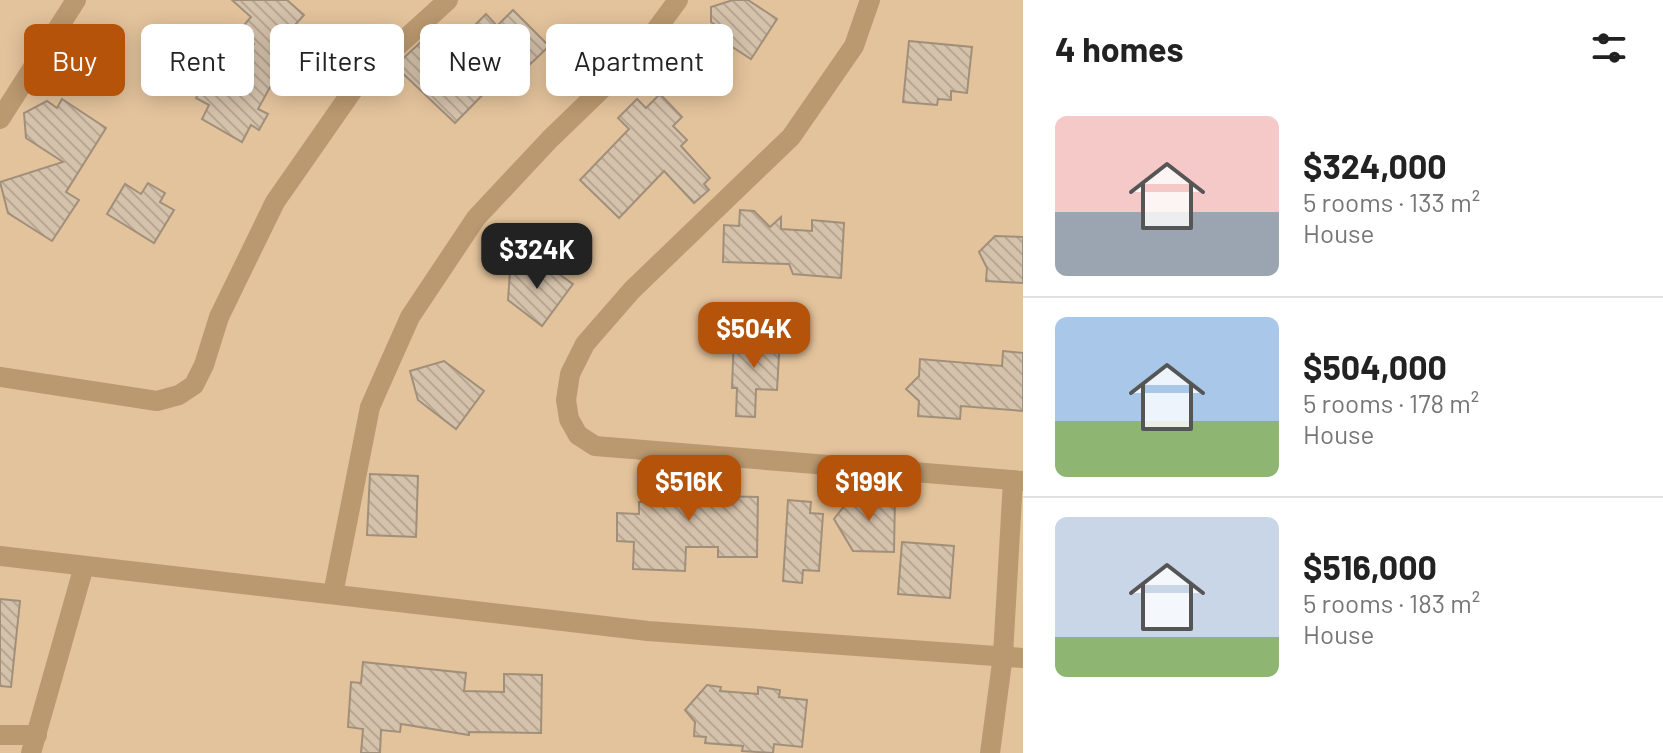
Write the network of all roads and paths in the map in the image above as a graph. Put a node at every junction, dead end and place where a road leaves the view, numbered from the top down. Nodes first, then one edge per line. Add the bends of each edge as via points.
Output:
1 (76, 0) edge
2 (448, 0) edge
3 (678, 0) edge
4 (870, 0) edge
5 (0, 119) edge
6 (0, 377) edge
7 (1018, 480) edge
8 (0, 556) edge
9 (84, 566) junction
10 (333, 594) junction
11 (1013, 656) edge
12 (0, 735) edge
13 (34, 744) edge
14 (990, 753) edge

1 - 5 street
2 - 6 street via 360,80 275,202 219,317 194,385 157,401
3 - 10 street via 639,53 476,218 410,317 370,407
4 - 7 street via 854,46 791,137 632,290 585,344 570,374 569,419 578,435 595,446
7 - 11 street
8 - 9 street
9 - 10 street
9 - 13 street
10 - 11 street via 648,631
11 - 14 street
12 - 13 street

